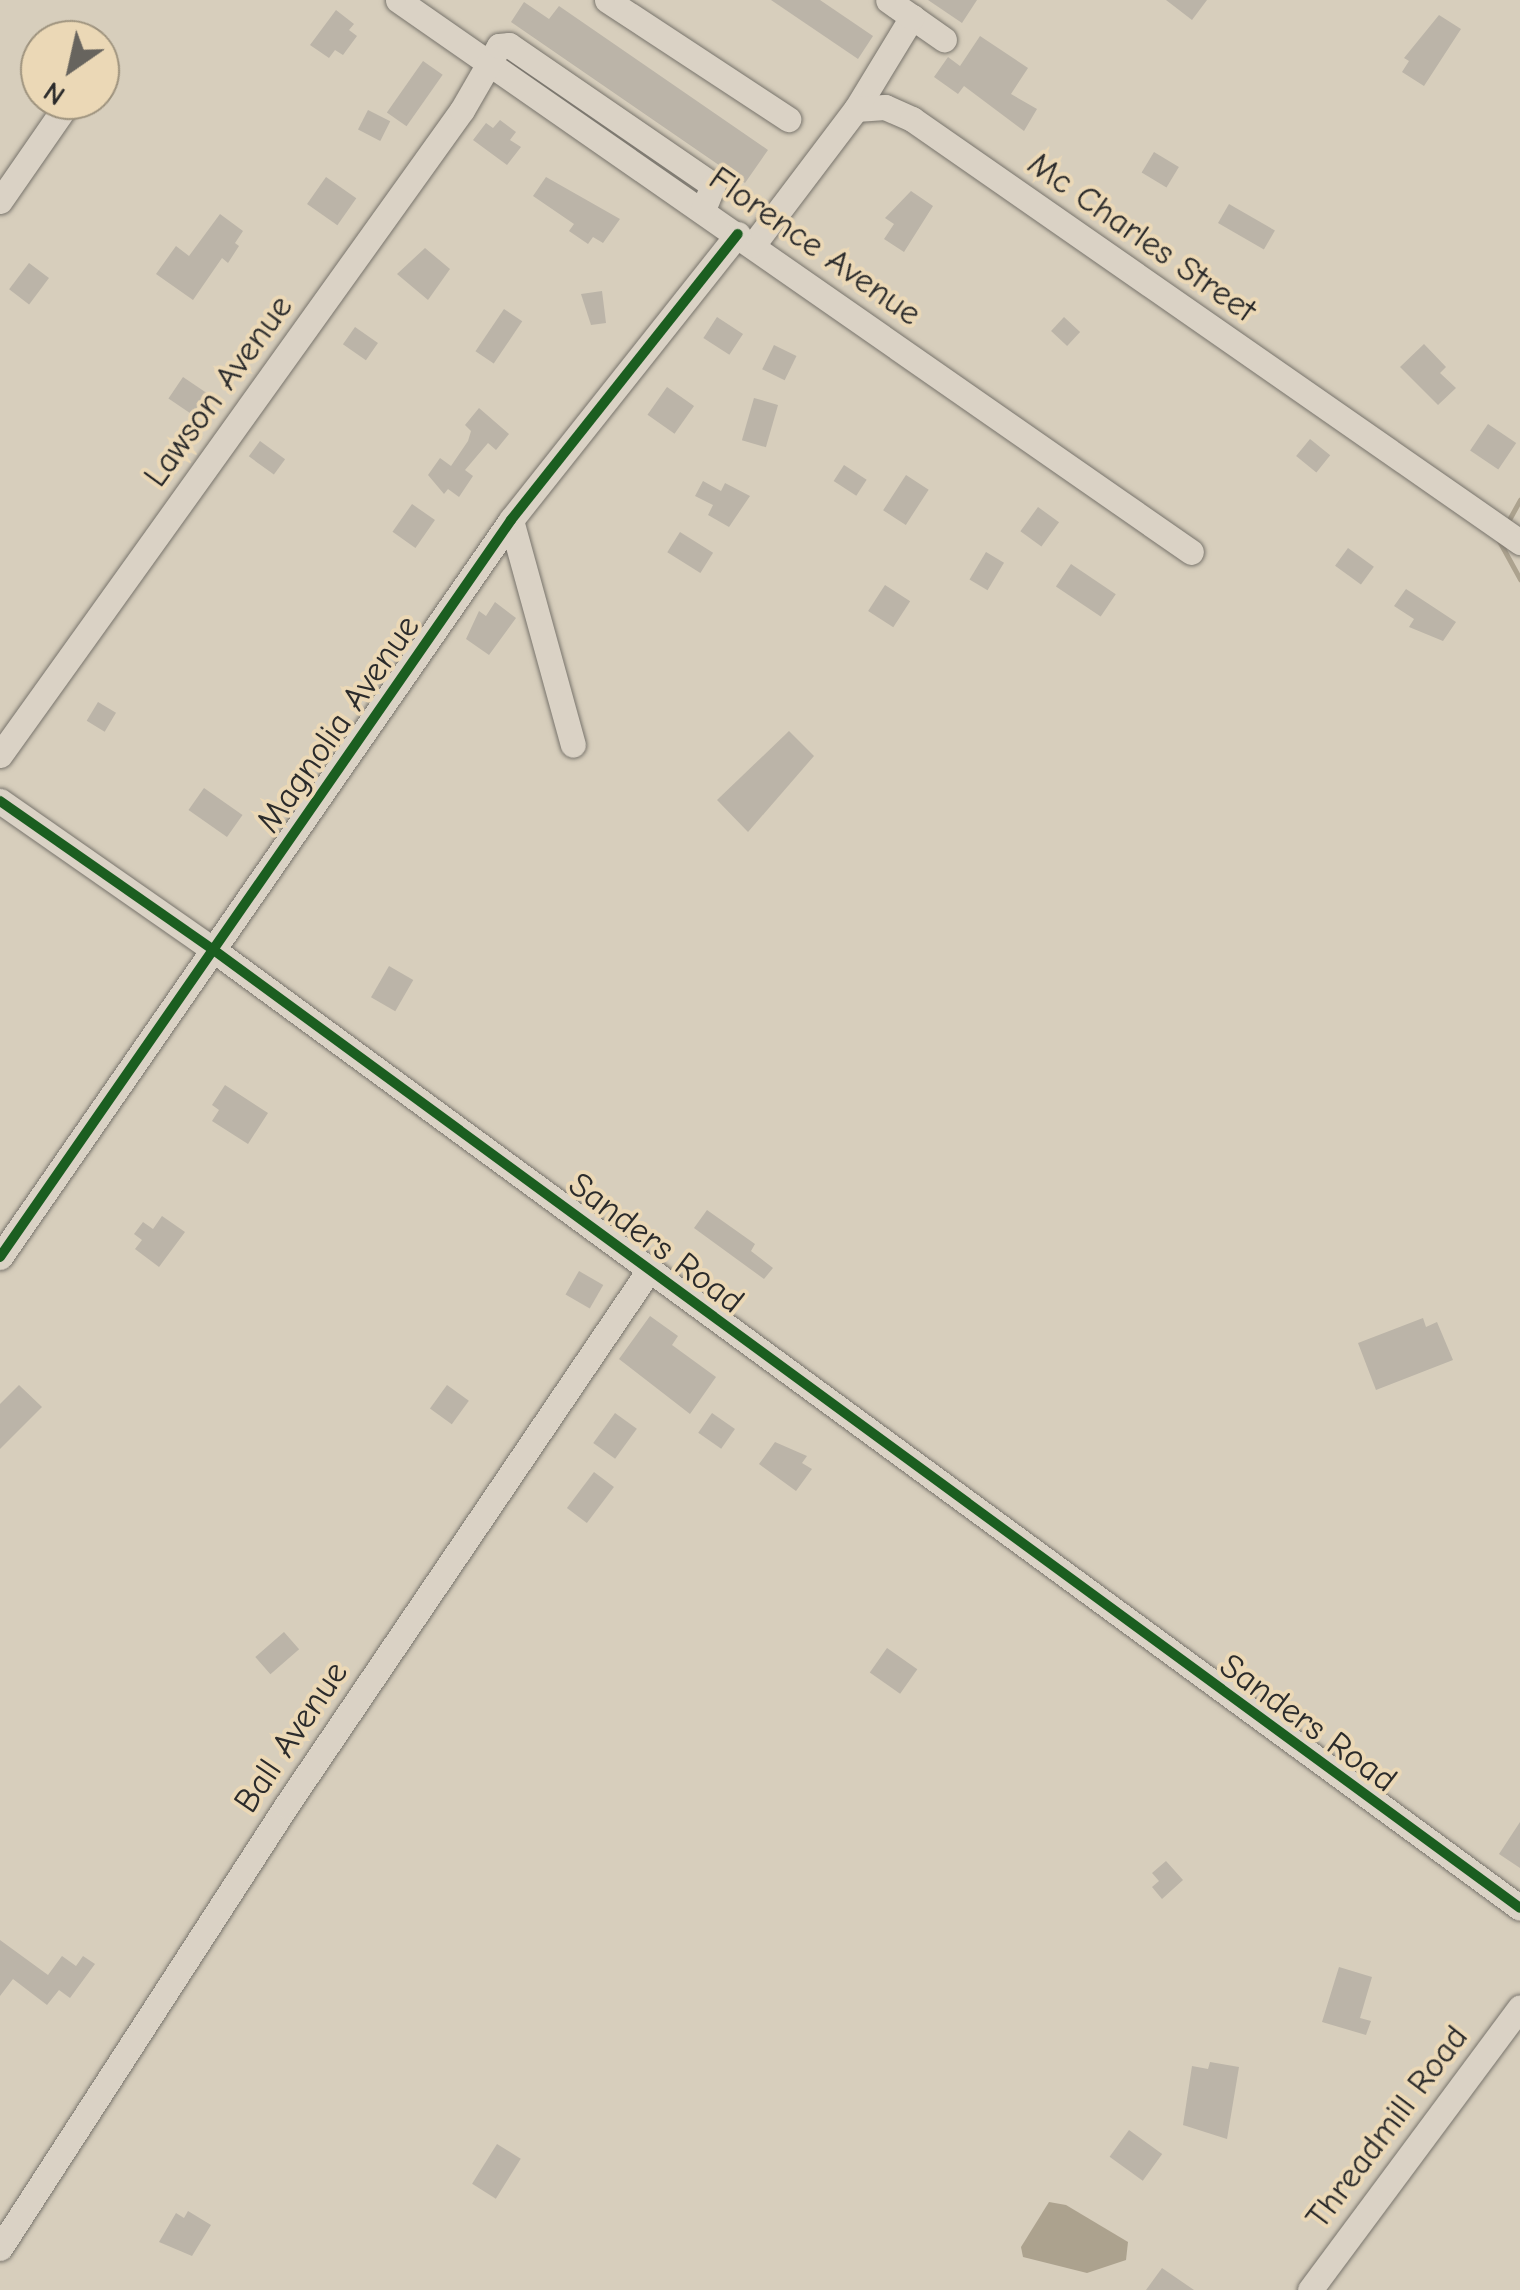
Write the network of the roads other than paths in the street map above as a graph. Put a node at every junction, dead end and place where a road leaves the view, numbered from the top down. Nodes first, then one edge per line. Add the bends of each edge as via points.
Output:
1 (398, 0) edge
2 (607, 0) edge
3 (888, 0) edge
4 (912, 17) junction
5 (944, 39) dead end
6 (487, 64) junction
7 (546, 71) junction
8 (531, 94) junction
9 (856, 108) junction
10 (788, 119) dead end
11 (56, 120) edge
12 (633, 130) junction
13 (618, 153) junction
14 (0, 201) edge
15 (703, 210) junction
16 (745, 239) junction
17 (511, 520) junction
18 (1520, 542) edge
19 (1191, 552) dead end
20 (573, 745) dead end
21 (0, 755) edge
22 (0, 802) edge
23 (215, 950) junction
24 (0, 1257) edge
25 (648, 1270) junction
26 (1520, 1908) edge
27 (1520, 2007) edge
28 (0, 2248) edge
29 (1310, 2290) edge

1 - 6 street, Florence Avenue
2 - 10 street
3 - 4 street
4 - 5 street
4 - 9 street
6 - 7 street via 499,46 509,45
6 - 8 street, Florence Avenue
6 - 21 street, Lawson Avenue via 462,110
7 - 8 street
7 - 12 street
8 - 13 street, Florence Avenue
9 - 16 street
9 - 18 street, Mc Charles Street via 885,107 912,119
11 - 14 street
12 - 13 street
12 - 15 street via 713,185
13 - 15 street, Florence Avenue
15 - 16 street, Florence Avenue
16 - 17 street, Magnolia Avenue
16 - 19 street, Florence Avenue
17 - 20 street
17 - 23 street, Magnolia Avenue
22 - 23 street, Sanders Road
23 - 24 street, Magnolia Avenue
23 - 25 street, Sanders Road
25 - 26 street, Sanders Road
25 - 28 street, Ball Avenue via 286,1806
27 - 29 street, Threadmill Road

